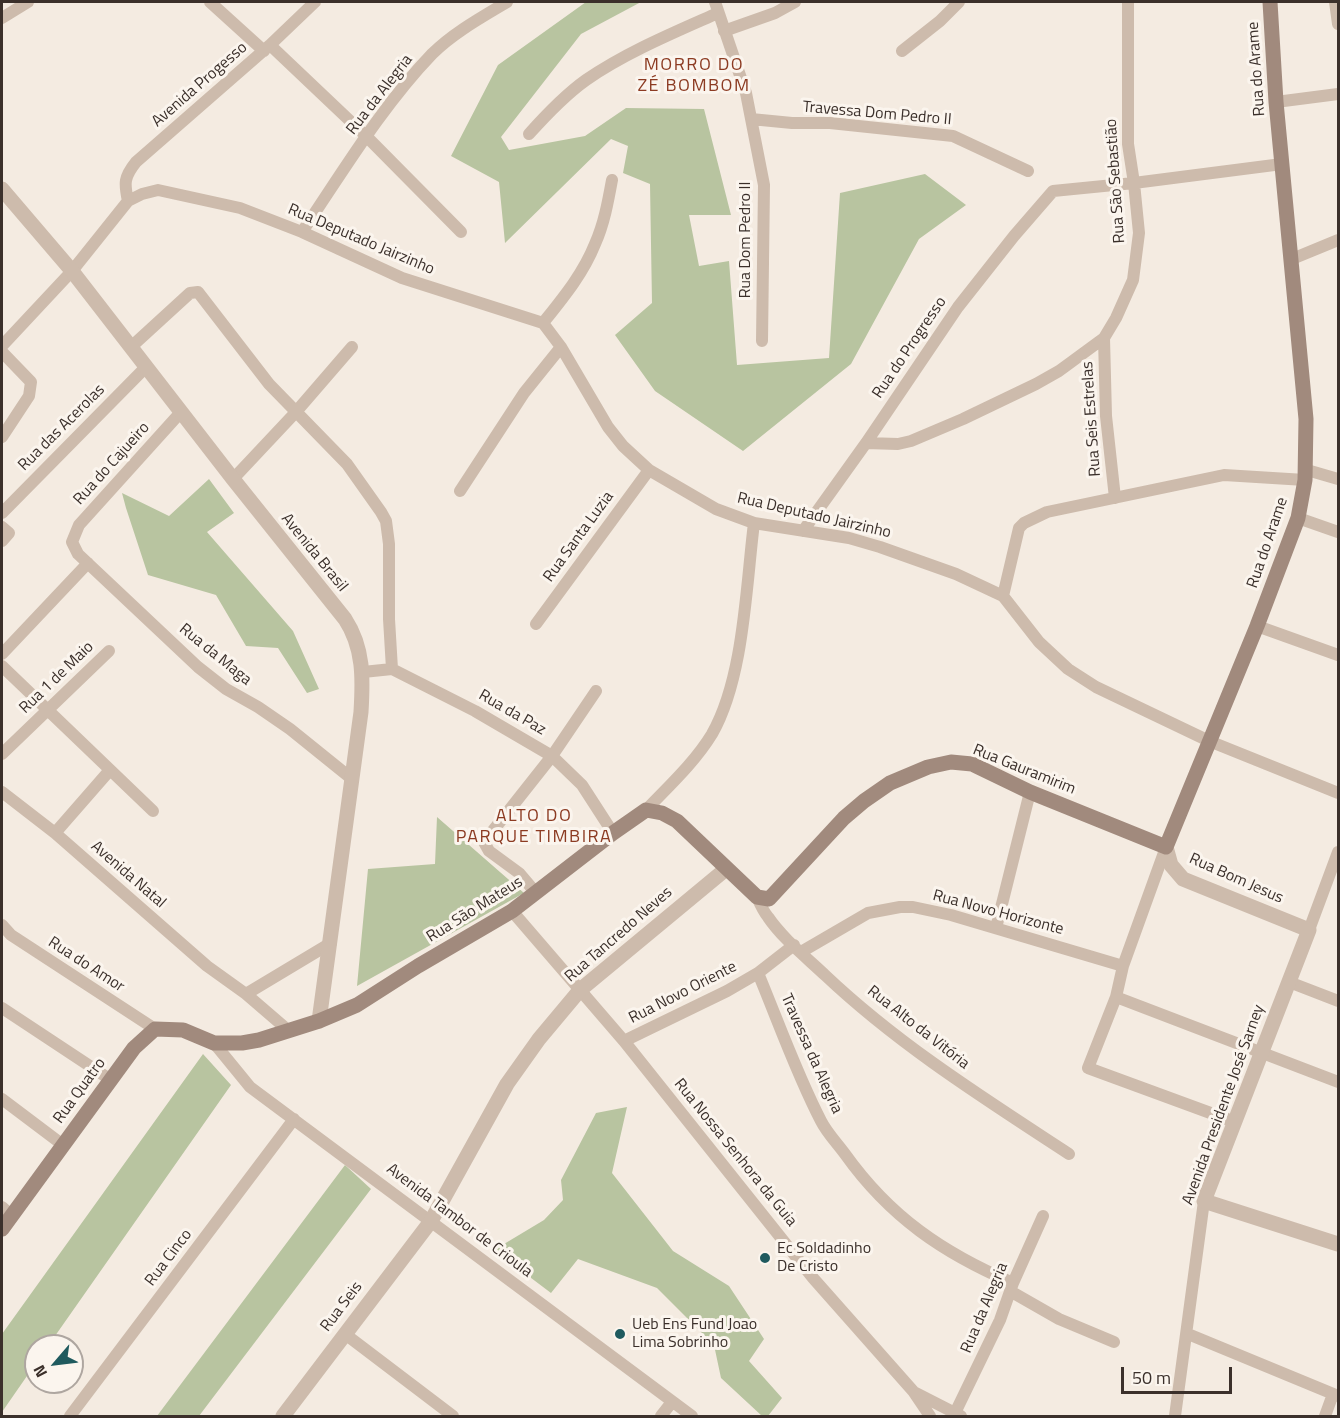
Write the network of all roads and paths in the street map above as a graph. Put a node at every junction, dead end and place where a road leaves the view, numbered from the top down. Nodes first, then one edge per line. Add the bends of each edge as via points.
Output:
1 (28, 2) edge
2 (210, 2) edge
3 (315, 2) edge
4 (507, 2) edge
5 (795, 2) edge
6 (959, 2) edge
7 (1128, 2) edge
8 (1270, 2) edge
9 (1335, 2) edge
10 (716, 7) edge
11 (2, 18) edge
12 (1338, 24) edge
13 (724, 31) junction
14 (267, 48) junction
15 (902, 51) dead end
16 (1338, 94) edge
17 (1276, 102) junction
18 (751, 119) junction
19 (529, 134) dead end
20 (367, 136) junction
21 (1282, 164) junction
22 (1028, 171) dead end
23 (612, 180) dead end
24 (1134, 183) junction
25 (2, 189) edge
26 (128, 201) junction
27 (302, 232) junction
28 (461, 232) dead end
29 (1338, 240) edge
30 (1292, 259) junction
31 (72, 271) junction
32 (543, 322) junction
33 (1104, 338) junction
34 (762, 341) dead end
35 (2, 346) edge
36 (131, 347) junction
37 (352, 347) dead end
38 (561, 347) junction
39 (2, 352) edge
40 (146, 367) junction
41 (181, 412) junction
42 (295, 413) junction
43 (2, 437) edge
44 (866, 443) junction
45 (649, 470) junction
46 (1306, 475) junction
47 (232, 479) junction
48 (1338, 479) edge
49 (460, 491) dead end
50 (1116, 498) junction
51 (2, 513) edge
52 (1298, 518) junction
53 (754, 523) junction
54 (803, 531) junction
55 (1338, 532) edge
56 (72, 542) joint
57 (88, 563) junction
58 (1003, 596) junction
59 (536, 624) dead end
60 (1257, 626) junction
61 (109, 651) dead end
62 (2, 654) edge
63 (1338, 656) edge
64 (2, 666) edge
65 (392, 669) junction
66 (363, 672) junction
67 (596, 691) dead end
68 (47, 710) junction
69 (1209, 741) junction
70 (2, 754) edge
71 (552, 756) junction
72 (110, 770) junction
73 (352, 779) junction
74 (2, 792) edge
75 (1030, 792) junction
76 (1338, 794) edge
77 (646, 810) junction
78 (153, 811) dead end
79 (55, 832) junction
80 (613, 833) junction
81 (1166, 847) junction
82 (1338, 852) edge
83 (726, 869) junction
84 (536, 893) junction
85 (763, 902) junction
86 (513, 911) junction
87 (2, 925) edge
88 (996, 928) junction
89 (1309, 930) junction
90 (331, 942) junction
91 (797, 949) junction
92 (1123, 966) junction
93 (758, 973) junction
94 (1289, 982) junction
95 (580, 990) junction
96 (246, 994) junction
97 (1116, 997) junction
98 (1338, 1001) edge
99 (2, 1008) edge
100 (319, 1021) junction
101 (155, 1029) junction
102 (289, 1030) junction
103 (624, 1041) junction
104 (214, 1043) junction
105 (1261, 1053) junction
106 (111, 1080) junction
107 (1338, 1082) edge
108 (2, 1099) edge
109 (294, 1119) junction
110 (1235, 1122) junction
111 (63, 1145) junction
112 (1069, 1154) dead end
113 (1204, 1201) junction
114 (6, 1211) edge
115 (1043, 1216) dead end
116 (431, 1221) junction
117 (2, 1229) edge
118 (1338, 1244) edge
119 (1012, 1287) junction
120 (345, 1334) junction
121 (1188, 1334) junction
122 (1114, 1342) dead end
123 (913, 1391) junction
124 (1336, 1395) edge
125 (672, 1402) junction
126 (958, 1415) edge
127 (70, 1416) edge
128 (283, 1416) edge
129 (453, 1416) edge
130 (662, 1416) edge
131 (692, 1416) edge
132 (930, 1416) edge
133 (1175, 1416) edge
134 (1325, 1416) edge

1 - 11 street
2 - 14 street
3 - 14 street, Avenida Progesso
4 - 20 street, Rua da Alegria via 433,53
5 - 13 street
6 - 15 street
7 - 24 street, Rua São Sebastião via 1127,134
8 - 17 main road, Rua do Arame
9 - 12 street
10 - 13 street, Rua Dom Pedro II
10 - 19 street via 585,81
13 - 18 street, Rua Dom Pedro II
14 - 20 street
14 - 26 street, Avenida Progesso via 136,162 127,174
16 - 17 street
17 - 21 main road, Rua do Arame
18 - 22 street, Travessa Dom Pedro II via 953,136
18 - 34 street, Rua Dom Pedro II via 764,185
20 - 27 street, Rua da Alegria
20 - 28 street
21 - 24 street
21 - 30 main road, Rua do Arame
23 - 32 street via 594,247 569,290
24 - 33 street, Rua São Sebastião via 1139,233 1133,280
24 - 44 street, Rua do Progresso via 1053,190 958,307
25 - 31 street, Avenida Brasil
26 - 27 street, Rua Deputado Jairzinho via 158,190 240,208
26 - 31 street
27 - 32 street, Rua Deputado Jairzinho via 402,278
29 - 30 street
30 - 46 main road, Rua do Arame via 1306,419
31 - 35 street
31 - 36 street, Avenida Brasil
32 - 38 street, Rua Deputado Jairzinho
33 - 44 street, Rua São Sebastião via 1059,371 963,419 898,444
33 - 50 street, Rua Seis Estrelas via 1106,416
36 - 40 street, Avenida Brasil
36 - 42 street via 190,293 198,292
37 - 42 street
38 - 45 street, Rua Deputado Jairzinho via 608,427
38 - 49 street via 524,393
39 - 43 street via 31,382 32,388
40 - 41 street, Avenida Brasil
40 - 51 street, Rua das Acerolas
41 - 47 street, Avenida Brasil
41 - 56 street, Rua do Cajueiro via 79,525
42 - 47 street
42 - 65 street via 347,464 386,521
44 - 54 street, Rua do Progresso
45 - 53 street, Rua Deputado Jairzinho via 716,509
45 - 59 street, Rua Santa Luzia
46 - 48 street
46 - 50 street via 1224,476
46 - 52 main road, Rua do Arame
47 - 66 street, Avenida Brasil via 345,619 355,636
50 - 58 street via 1047,512 1024,523 1016,538
52 - 55 street
52 - 60 main road, Rua do Arame
53 - 54 street, Rua Deputado Jairzinho
53 - 77 street, Rua São Mateus via 739,650 726,701 705,743
54 - 58 street, Rua Deputado Jairzinho via 849,538 913,557
56 - 57 street, Rua da Maga
57 - 62 street
57 - 73 street, Rua da Maga via 198,667 290,729
58 - 69 street, Rua Deputado Jairzinho via 1039,642 1068,669 1096,687
60 - 63 street
60 - 69 main road, Rua do Arame
61 - 68 street, Rua 1 de Maio
64 - 68 street
65 - 66 street
65 - 71 street, Rua da Paz
66 - 73 street, Avenida Brasil
67 - 71 street
68 - 70 street, Rua 1 de Maio
68 - 72 street
69 - 76 street, Rua Deputado Jairzinho
69 - 81 main road, Rua do Arame
71 - 80 street, Rua da Paz via 582,785
71 - 84 street via 484,845 519,873
72 - 78 street
72 - 79 street
73 - 90 street, Avenida Brasil
74 - 79 street, Avenida Natal
75 - 81 main road, Rua Gauramirim
75 - 85 main road, Rua Gauramirim via 972,764 951,762 928,767 890,783 864,801
75 - 88 street
77 - 80 main road, Rua São Mateus
77 - 83 main road, Rua Alto da Vitória via 677,821
79 - 96 street, Avenida Natal via 207,966
80 - 84 main road, Rua São Mateus
81 - 89 street, Rua Bom Jesus via 1171,865 1183,879
81 - 92 street, Rua do Arame
82 - 89 street, Avenida Presidente José Sarney
83 - 85 main road, Rua Alto da Vitória
83 - 95 street, Rua Tancredo Neves
84 - 86 main road, Rua São Mateus
85 - 91 street, Rua Alto da Vitória via 769,920
86 - 95 street, Rua Nossa Senhora da Guia
86 - 100 main road, Rua São Mateus via 357,1005
87 - 101 street, Rua do Amor via 11,935
88 - 91 street, Rua Novo Horizonte via 951,915 900,907 868,913
88 - 92 street, Rua Novo Horizonte
89 - 94 street, Avenida Presidente José Sarney
90 - 96 street
90 - 100 street, Avenida Brasil
91 - 93 street
91 - 112 street, Rua Alto da Vitória via 906,1044
92 - 97 street, Rua do Arame
93 - 103 street, Rua Novo Oriente
93 - 119 street, Travessa da Alegria via 822,1122 870,1186 923,1235
94 - 98 street
94 - 105 street, Avenida Presidente José Sarney
95 - 103 street, Rua Nossa Senhora da Guia
95 - 116 street, Rua Tancredo Neves via 507,1084
96 - 102 street, Avenida Natal
97 - 105 street
97 - 110 street via 1088,1068
99 - 106 street
100 - 102 main road, Rua São Mateus
101 - 104 main road via 183,1030
101 - 106 main road, Rua Quatro via 134,1048
102 - 104 main road, Rua São Mateus via 259,1040
103 - 123 street, Rua Nossa Senhora da Guia via 813,1278
104 - 109 street, Avenida Tambor de Crioula via 250,1087
105 - 107 street
105 - 110 street, Avenida Presidente José Sarney
106 - 111 main road, Rua Quatro
108 - 111 street
109 - 116 street, Avenida Tambor de Crioula
109 - 127 street, Rua Cinco
110 - 113 street, Avenida Presidente José Sarney
111 - 114 main road, Rua Quatro
113 - 118 street
113 - 121 street, Avenida Presidente José Sarney
114 - 117 main road, Rua Quatro
115 - 119 street, Rua da Alegria
116 - 120 street, Rua Seis
116 - 125 street, Avenida Tambor de Crioula
119 - 122 street, Travessa da Alegria via 1059,1319
119 - 126 street, Rua da Alegria
120 - 128 street, Rua Seis
120 - 129 street
121 - 124 street
121 - 133 street, Avenida Presidente José Sarney
123 - 126 street
123 - 132 street, Rua Nossa Senhora da Guia
124 - 134 street
125 - 130 street
125 - 131 street, Avenida Tambor de Crioula

